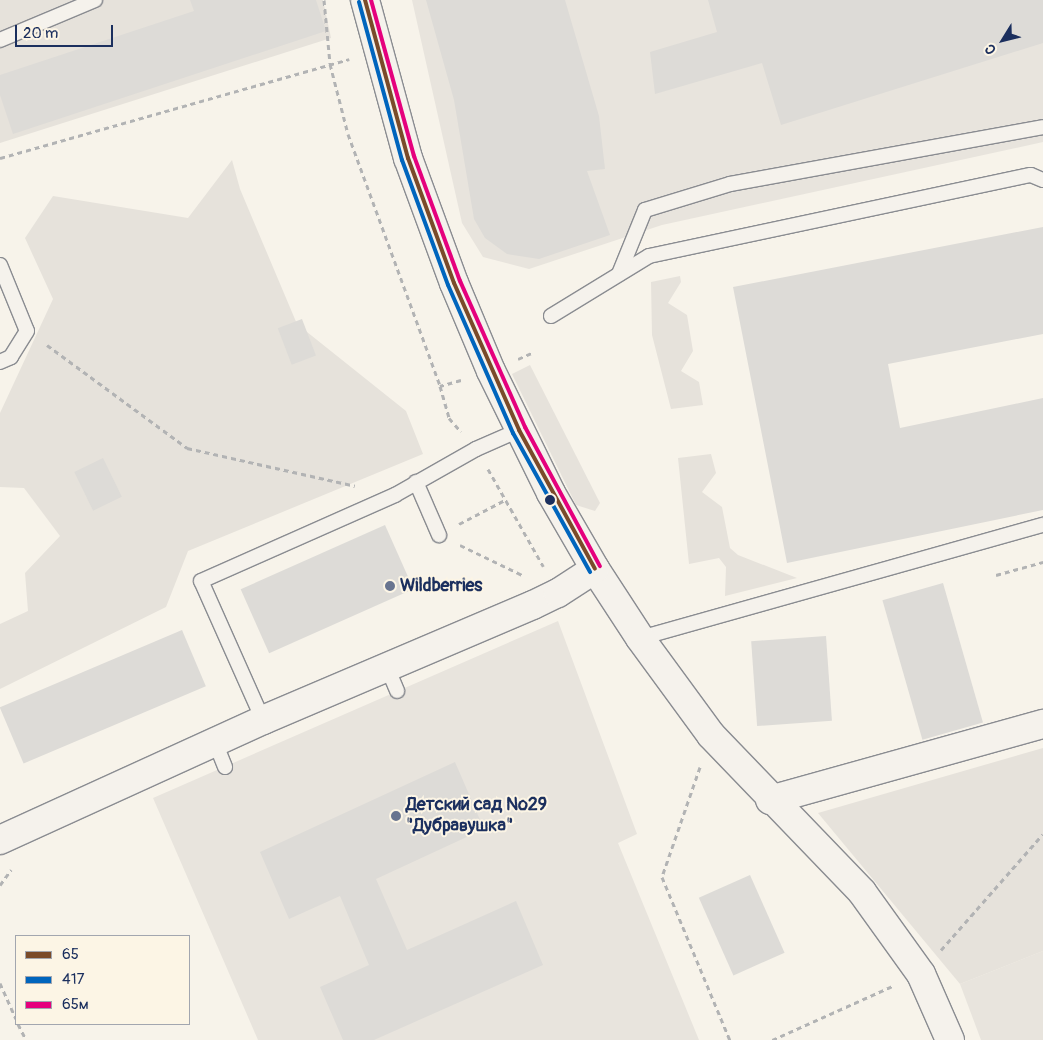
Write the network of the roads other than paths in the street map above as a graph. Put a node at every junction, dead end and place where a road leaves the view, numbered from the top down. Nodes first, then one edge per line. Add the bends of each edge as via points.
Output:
1 (95, 0) edge
2 (365, 0) edge
3 (0, 40) edge
4 (1043, 126) edge
5 (1043, 180) edge
6 (0, 265) edge
7 (619, 274) junction
8 (551, 316) dead end
9 (0, 362) edge
10 (519, 430) junction
11 (416, 482) junction
12 (1043, 525) edge
13 (439, 535) road end
14 (595, 569) junction
15 (640, 638) junction
16 (263, 720) junction
17 (1043, 724) edge
18 (215, 742) junction
19 (225, 766) dead end
20 (770, 800) junction
21 (0, 840) edge
22 (950, 1040) edge

1 - 3 lane
2 - 10 street via 408,158 454,282
4 - 7 lane via 730,184 645,210
5 - 7 lane via 1031,175 649,256
6 - 9 lane via 27,331 11,357
7 - 8 lane
10 - 11 lane
10 - 14 street
11 - 13 lane
11 - 16 lane via 395,495 201,581
12 - 15 lane
14 - 15 street
14 - 16 street via 558,593 392,679
15 - 20 street via 711,735
16 - 18 street
17 - 20 street
18 - 19 lane
18 - 21 street
20 - 22 street via 862,892 921,974

